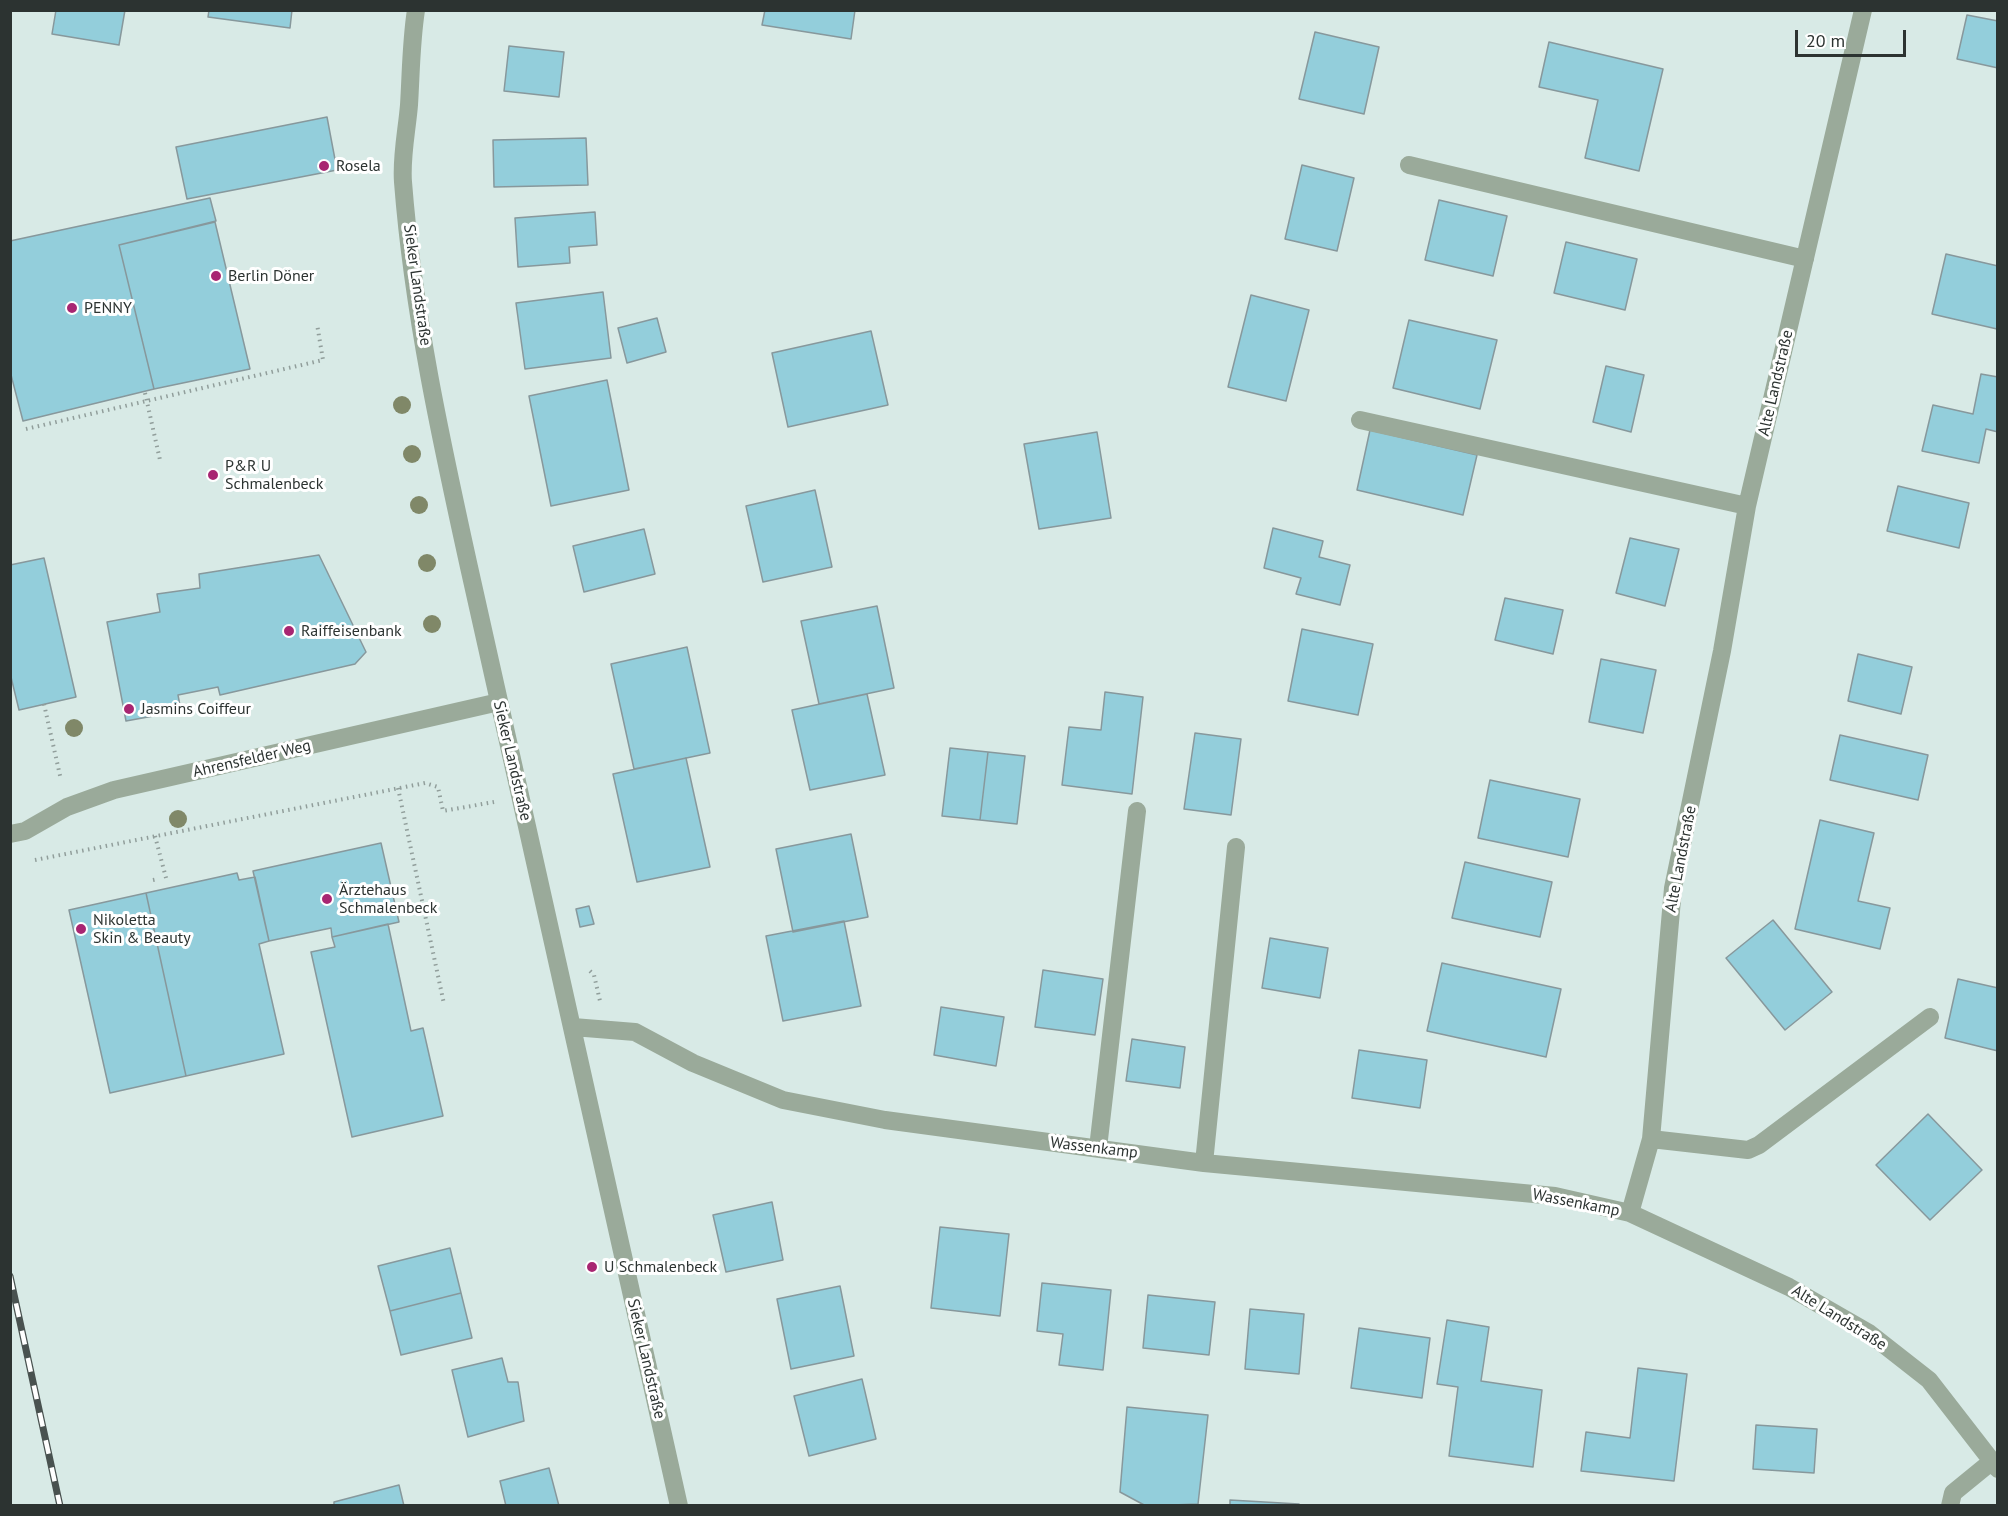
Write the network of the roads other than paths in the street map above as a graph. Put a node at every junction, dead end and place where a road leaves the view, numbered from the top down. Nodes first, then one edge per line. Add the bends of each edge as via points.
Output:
1 (416, 10) edge
2 (1863, 10) edge
3 (1409, 165) dead end
4 (1805, 259) junction
5 (1360, 420) dead end
6 (1747, 507) junction
7 (499, 702) junction
8 (1137, 811) dead end
9 (18, 832) edge
10 (1236, 847) dead end
11 (1930, 1017) dead end
12 (573, 1027) junction
13 (1651, 1139) junction
14 (1098, 1148) junction
15 (1204, 1162) junction
16 (1630, 1213) junction
17 (1994, 1466) edge
18 (679, 1506) edge
19 (1950, 1506) edge

1 - 7 street, Sieker Landstraße via 403,179 417,303 441,438
2 - 4 street, Alte Landstraße
3 - 4 street
4 - 6 street, Alte Landstraße
5 - 6 street
6 - 13 street, Alte Landstraße via 1673,888
7 - 9 street, Ahrensfelder Weg via 114,790 67,807
7 - 12 street, Sieker Landstraße
8 - 14 street
10 - 15 street
11 - 13 street via 1748,1150
12 - 14 street, Wassenkamp via 635,1032 693,1063 783,1100 885,1120
12 - 18 street, Sieker Landstraße
13 - 16 street, Alte Landstraße
14 - 15 street, Wassenkamp
15 - 16 street, Wassenkamp via 1556,1196
16 - 17 street, Alte Landstraße via 1789,1287 1869,1333 1929,1380
17 - 19 street, Alte Landstraße via 1953,1493

